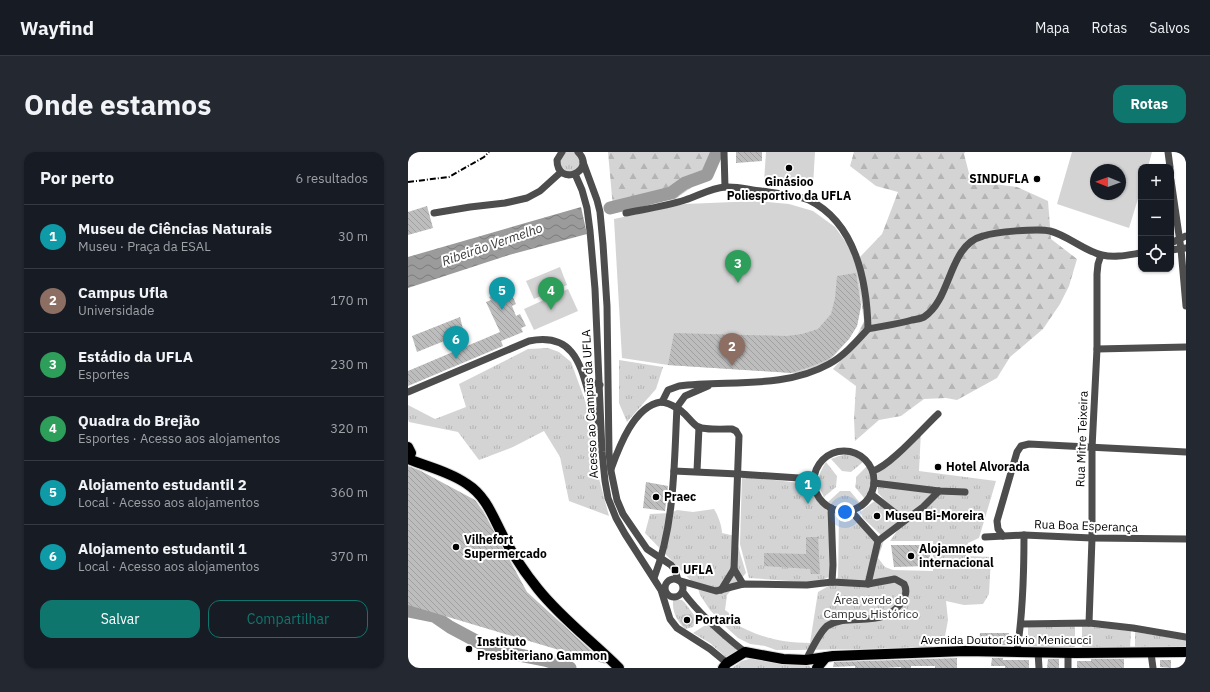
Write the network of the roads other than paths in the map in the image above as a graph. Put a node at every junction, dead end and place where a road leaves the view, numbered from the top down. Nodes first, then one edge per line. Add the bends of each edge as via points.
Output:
1 (578, 152) edge
2 (724, 152) edge
3 (1168, 152) edge
4 (559, 153) edge
5 (583, 162) junction
6 (1170, 164) edge
7 (561, 172) junction
8 (575, 174) junction
9 (725, 187) junction
10 (1174, 194) edge
11 (434, 213) dead end
12 (626, 213) dead end
13 (1183, 238) edge
14 (1183, 248) edge
15 (1138, 253) edge
16 (1100, 255) junction
17 (1186, 306) edge
18 (868, 329) junction
19 (1186, 347) edge
20 (1096, 349) junction
21 (586, 380) junction
22 (714, 384) junction
23 (600, 385) junction
24 (408, 392) edge
25 (662, 402) junction
26 (678, 407) junction
27 (938, 414) dead end
28 (601, 427) junction
29 (699, 428) junction
30 (408, 447) edge
31 (1092, 448) junction
32 (1186, 452) edge
33 (408, 459) edge
34 (611, 471) junction
35 (674, 471) junction
36 (873, 471) junction
37 (697, 472) junction
38 (738, 474) junction
39 (814, 479) junction
40 (874, 483) junction
41 (939, 491) junction
42 (965, 492) dead end
43 (871, 494) junction
44 (831, 508) junction
45 (850, 510) junction
46 (904, 520) junction
47 (1024, 535) junction
48 (1003, 536) junction
49 (985, 537) dead end
50 (1092, 538) junction
51 (1186, 539) edge
52 (878, 541) junction
53 (661, 557) junction
54 (734, 569) junction
55 (654, 578) junction
56 (680, 580) junction
57 (832, 582) junction
58 (743, 584) junction
59 (868, 584) junction
60 (663, 590) junction
61 (722, 590) junction
62 (682, 592) junction
63 (1089, 623) junction
64 (1022, 624) junction
65 (1186, 637) edge
66 (1017, 651) junction
67 (745, 652) junction
68 (1038, 652) junction
69 (1186, 652) edge
70 (1068, 653) junction
71 (1151, 653) junction
72 (826, 657) junction
73 (806, 660) junction
74 (725, 666) edge
75 (619, 668) edge
76 (813, 668) edge
77 (817, 668) edge
78 (1039, 668) edge
79 (1068, 668) edge
80 (1153, 668) edge

1 - 5 street, Acesso ao Campus da UFLA
2 - 9 street
3 - 6 street
4 - 7 street via 557,164
5 - 8 street via 581,169
5 - 34 street, Acesso ao Campus da UFLA via 600,212 603,244
7 - 8 street
7 - 11 street via 540,191 526,198
8 - 23 street, Acesso ao Campus da UFLA via 587,208 590,231
9 - 12 street via 671,204
9 - 18 street via 808,200 832,218 851,245 860,268 868,311
10 - 13 street
13 - 14 street
14 - 17 street
15 - 16 street
16 - 18 street via 1049,230 984,235 967,245 935,307 923,317
16 - 20 street, Rua Mitre Teixeira via 1097,274
18 - 22 street via 829,364 800,375 772,380
19 - 20 street
20 - 31 street, Rua Mitre Teixeira
21 - 23 street
21 - 24 street via 575,357 567,348 557,342 537,340 529,341
21 - 28 street via 591,403
22 - 25 street via 673,387 668,390
22 - 26 street via 685,396
23 - 28 street, Acesso ao Campus da UFLA
25 - 26 street
25 - 34 street via 642,413 633,423 625,434
26 - 29 street
26 - 35 street
27 - 36 street via 888,462
28 - 55 street, Acesso ao Campus da UFLA via 608,498 625,534
29 - 37 street
29 - 38 street via 736,431 739,436
30 - 33 main road via 411,453
31 - 32 street
31 - 48 street via 1029,444 1019,449 998,521 998,529
31 - 50 street, Rua Mitre Teixeira
33 - 75 main road via 458,479 476,492 486,503 517,561 538,590 565,620
34 - 53 street, Acesso ao Campus da UFLA via 622,514 647,549
35 - 37 street
35 - 53 street
36 - 39 street via 867,461 857,454 846,451 834,452 824,458 817,468
36 - 40 street
37 - 38 street
38 - 39 street
38 - 54 street
39 - 44 street via 815,491 821,501
40 - 41 street
40 - 43 street
41 - 42 street
41 - 46 street via 923,507
43 - 45 street via 864,504
43 - 46 street
44 - 45 street via 842,512
44 - 57 street
45 - 52 street
46 - 52 street
47 - 48 street, Rua Boa Esperança
47 - 50 street, Rua Boa Esperança
47 - 64 street
48 - 49 street, Rua Boa Esperança
50 - 51 street, Rua Boa Esperança
50 - 63 street, Rua Mitre Teixeira
52 - 59 street
53 - 55 street
53 - 56 street, Acesso ao Campus da UFLA via 676,570
54 - 58 street
54 - 61 street
55 - 60 street, Acesso ao Campus da UFLA
56 - 60 street via 669,581
56 - 61 street via 710,590
56 - 62 street via 684,588
57 - 58 street via 807,585
57 - 59 street
58 - 61 street
59 - 73 street via 895,579 904,584 904,600 884,616 839,621 826,627
60 - 62 street via 676,597
60 - 74 street, Acesso ao Campus da UFLA via 670,619 677,628 710,649
62 - 67 street via 694,607
63 - 64 street
63 - 65 street
64 - 66 street
66 - 68 main road, Avenida Doutor Sílvio Menicucci
66 - 72 main road, Avenida Doutor Sílvio Menicucci
67 - 73 main road, Avenida Doutor Sílvio Menicucci
67 - 74 main road
68 - 70 main road, Avenida Doutor Sílvio Menicucci
68 - 78 street
69 - 71 main road, Avenida Doutor Sílvio Menicucci
70 - 71 main road, Avenida Doutor Sílvio Menicucci
70 - 79 street
71 - 80 street
72 - 73 main road, Avenida Doutor Sílvio Menicucci
72 - 77 main road
73 - 76 main road

